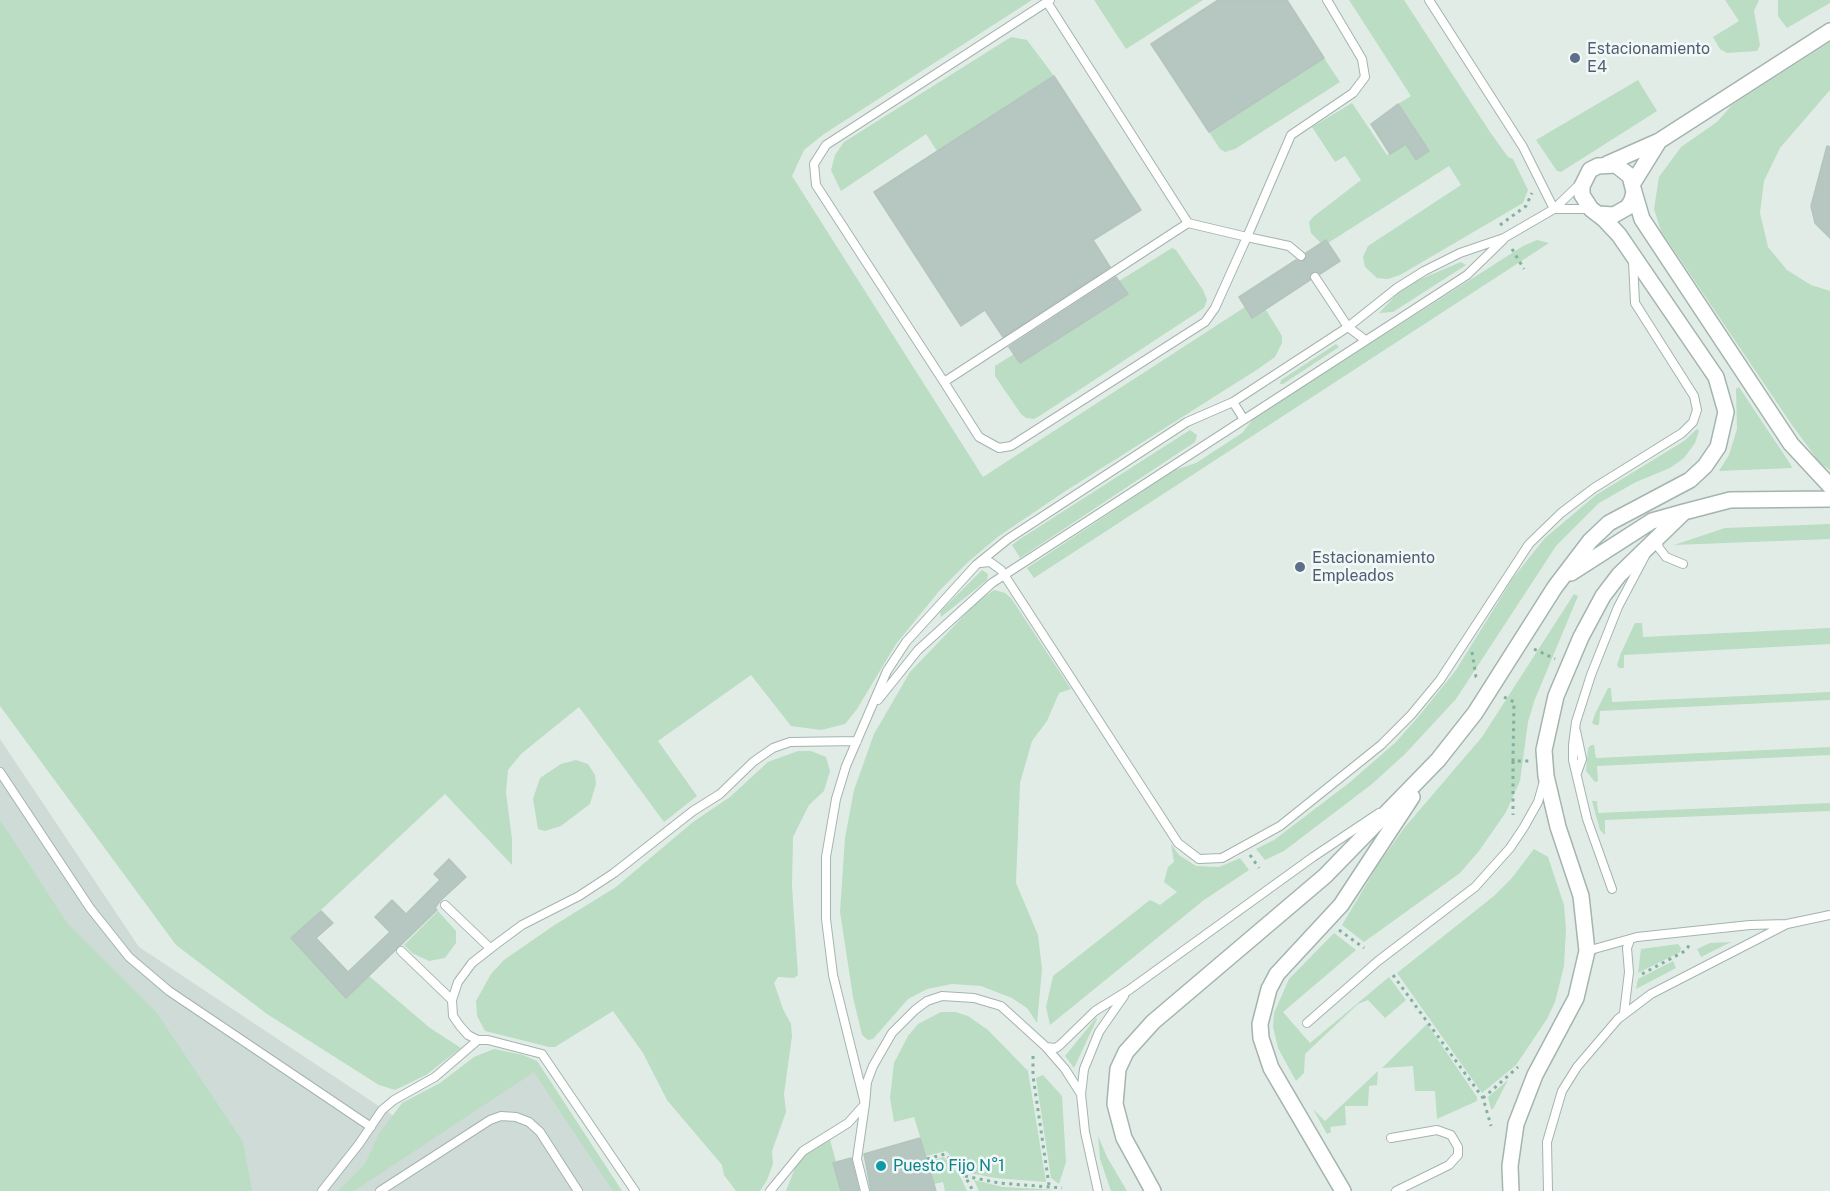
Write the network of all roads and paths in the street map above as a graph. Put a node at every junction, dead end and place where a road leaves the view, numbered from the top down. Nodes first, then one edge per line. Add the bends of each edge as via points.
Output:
1 (1327, 0) edge
2 (1429, 0) edge
3 (1048, 1) edge
4 (1830, 31) edge
5 (1659, 141) junction
6 (1607, 164) junction
7 (1584, 180) junction
8 (1530, 185) dead end
9 (1633, 188) junction
10 (1554, 209) junction
11 (1594, 212) junction
12 (1188, 223) junction
13 (1247, 237) junction
14 (1504, 238) junction
15 (1629, 249) junction
16 (1301, 256) dead end
17 (1524, 269) dead end
18 (1315, 277) dead end
19 (1348, 327) junction
20 (1364, 339) junction
21 (944, 382) junction
22 (1233, 402) junction
23 (1243, 418) junction
24 (1830, 486) edge
25 (1830, 499) edge
26 (1684, 512) junction
27 (1654, 542) junction
28 (1683, 564) dead end
29 (976, 565) junction
30 (1004, 575) junction
31 (1560, 580) junction
32 (1520, 642) junction
33 (1464, 644) junction
34 (1560, 656) dead end
35 (1491, 689) junction
36 (870, 711) junction
37 (857, 741) junction
38 (1438, 760) junction
39 (1513, 761) junction
40 (1545, 769) junction
41 (0, 772) edge
42 (1401, 798) junction
43 (1513, 815) dead end
44 (1245, 851) junction
45 (1259, 868) dead end
46 (1612, 889) dead end
47 (445, 905) dead end
48 (1830, 915) edge
49 (1787, 924) junction
50 (1339, 930) dead end
51 (1697, 931) junction
52 (1630, 940) junction
53 (490, 948) junction
54 (1364, 948) dead end
55 (401, 951) dead end
56 (1587, 951) junction
57 (1393, 975) dead end
58 (1638, 976) dead end
59 (1129, 990) junction
60 (452, 1000) junction
61 (1624, 1013) junction
62 (1307, 1023) dead end
63 (478, 1040) junction
64 (1045, 1046) junction
65 (1033, 1056) dead end
66 (1518, 1067) dead end
67 (1081, 1094) junction
68 (1483, 1098) junction
69 (865, 1104) junction
70 (1491, 1126) dead end
71 (371, 1127) junction
72 (1391, 1138) dead end
73 (927, 1160) dead end
74 (964, 1176) junction
75 (1049, 1185) junction
76 (1062, 1188) dead end
77 (1510, 1189) edge
78 (322, 1191) edge
79 (380, 1191) edge
80 (578, 1191) edge
81 (634, 1191) edge
82 (770, 1191) edge
83 (865, 1191) edge
84 (973, 1191) edge
85 (1098, 1191) edge
86 (1153, 1191) edge
87 (1343, 1191) edge
88 (1396, 1191) edge
89 (1548, 1191) edge

1 - 13 lane via 1362,59 1365,77 1353,93 1291,135
2 - 10 lane via 1523,147
3 - 12 lane
3 - 21 lane via 826,145 814,164 816,185
4 - 5 street
5 - 6 street
5 - 9 street
6 - 7 street via 1590,170
6 - 9 street via 1624,169
7 - 10 lane
7 - 11 street via 1582,195
8 - 14 path via 1526,206 1500,224
9 - 11 street via 1628,207 1622,212 1606,216
9 - 24 street via 1642,219 1784,434
10 - 11 lane
10 - 14 lane
11 - 15 street via 1620,235
12 - 13 lane
12 - 21 lane
13 - 16 lane via 1289,246
13 - 21 lane via 1205,322 1011,446 999,448 979,437
14 - 17 path
14 - 19 lane via 1424,271
14 - 20 lane via 1467,274
15 - 31 street via 1716,377 1724,402 1724,432 1714,454 1698,473 1609,523 1590,540
15 - 33 lane via 1635,303 1694,396 1695,416 1682,433 1594,488 1529,544
18 - 19 lane
19 - 20 lane
19 - 22 lane
20 - 23 lane
22 - 23 lane
22 - 29 lane via 1187,422 1008,538
23 - 30 lane
25 - 26 street via 1730,500
26 - 27 street
26 - 31 street via 1652,521
27 - 28 lane via 1666,557
27 - 40 street via 1635,557 1603,596 1581,637 1547,727
27 - 46 lane via 1618,607 1585,690 1575,730 1573,760 1587,819
29 - 30 lane via 990,562
29 - 36 lane via 906,642 887,671
30 - 36 lane via 918,650
30 - 44 lane via 1178,843 1190,855 1208,861
31 - 32 street
32 - 34 path via 1553,658
32 - 35 street
33 - 35 path via 1474,655 1476,677
33 - 44 lane via 1411,715 1381,745
35 - 38 street
35 - 39 path via 1514,702
36 - 37 lane
37 - 53 lane via 790,742 773,748 720,794 614,873 522,925
37 - 69 lane via 836,799 826,858 826,919 833,975
38 - 42 street
38 - 87 street via 1341,905 1277,974 1263,1008 1261,1038 1265,1054
39 - 40 path
39 - 43 path
40 - 56 street via 1558,827 1581,896
40 - 62 lane via 1531,817 1489,873
41 - 71 lane via 90,908 129,957 169,991
42 - 59 lane via 1312,857
42 - 86 street via 1325,876 1153,1022 1126,1052 1118,1069 1115,1104 1124,1138
44 - 45 path
47 - 53 lane
48 - 49 lane
49 - 51 lane
49 - 61 lane via 1671,983
50 - 54 path
51 - 52 lane
51 - 58 path via 1685,951
52 - 56 lane
52 - 61 lane
53 - 60 lane via 472,963
55 - 60 lane
56 - 77 street via 1576,998 1535,1075 1516,1125
57 - 68 path
59 - 64 lane via 1095,1011 1060,1046
59 - 67 lane via 1095,1041 1084,1069
60 - 63 lane via 453,1016
61 - 89 lane via 1569,1079 1551,1121 1546,1161
63 - 71 lane via 435,1077 388,1104
63 - 81 lane via 542,1054
64 - 67 lane
64 - 69 lane via 1001,1006 957,996 934,999 915,1010 892,1033 873,1066
65 - 75 path
66 - 68 path
67 - 85 lane via 1090,1163
68 - 70 path
69 - 82 lane via 839,1130 803,1151
69 - 83 lane via 857,1159
71 - 78 lane
72 - 88 lane via 1437,1130 1450,1136 1458,1147 1458,1155 1449,1165
73 - 74 path via 945,1154
74 - 75 path via 999,1183
74 - 84 path
75 - 76 path
79 - 80 lane via 501,1116 529,1122 540,1132

